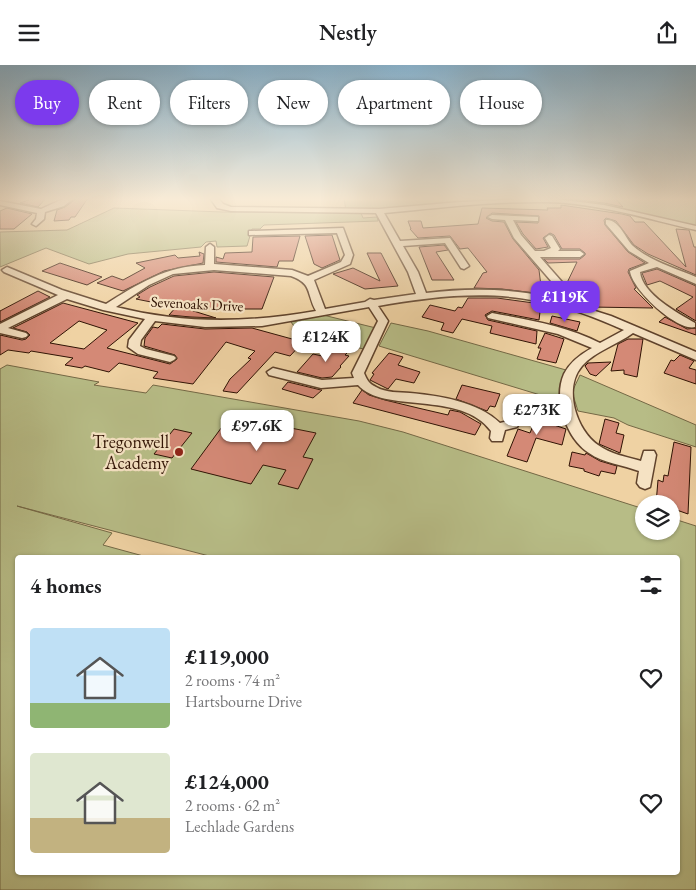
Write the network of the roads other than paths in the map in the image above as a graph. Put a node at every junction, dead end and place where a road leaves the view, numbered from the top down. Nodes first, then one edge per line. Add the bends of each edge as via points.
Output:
1 (343, 236) edge
2 (393, 236) edge
3 (517, 236) edge
4 (622, 236) edge
5 (549, 238) dead end
6 (397, 244) junction
7 (210, 247) dead end
8 (547, 253) junction
9 (534, 254) junction
10 (580, 254) dead end
11 (657, 263) junction
12 (464, 267) dead end
13 (209, 268) junction
14 (7, 270) dead end
15 (308, 279) junction
16 (696, 281) edge
17 (66, 295) junction
18 (422, 296) junction
19 (551, 300) junction
20 (370, 303) junction
21 (107, 308) junction
22 (321, 311) junction
23 (492, 316) dead end
24 (152, 318) junction
25 (692, 325) dead end
26 (0, 329) edge
27 (631, 330) junction
28 (22, 335) dead end
29 (163, 344) dead end
30 (601, 348) junction
31 (153, 354) junction
32 (696, 356) edge
33 (170, 358) dead end
34 (273, 372) dead end
35 (361, 381) junction
36 (512, 424) dead end
37 (645, 483) dead end

1 - 15 street via 349,255 345,264
2 - 6 street
3 - 9 street
4 - 11 street via 628,246
5 - 8 street via 556,249
6 - 12 street via 447,241
6 - 18 street
7 - 13 street
8 - 9 street
8 - 10 street
9 - 19 street via 557,281 558,288
11 - 16 street
11 - 25 street via 635,271 634,276 648,295 678,319
13 - 15 street via 292,273
13 - 21 street via 163,275
14 - 17 street, Sevenoaks Drive
15 - 22 street via 315,289 315,303
17 - 21 street, Sevenoaks Drive
17 - 26 street
18 - 19 street, Sevenoaks Drive via 485,292
18 - 20 street, Sevenoaks Drive
19 - 27 street, Sevenoaks Drive
20 - 22 street, Sevenoaks Drive
20 - 35 street via 383,321 358,373
21 - 24 street, Sevenoaks Drive
22 - 24 street, Sevenoaks Drive via 288,319 226,323
23 - 30 street via 515,324 581,337
24 - 31 street via 135,340 134,347
26 - 28 street
27 - 30 street
27 - 32 street, Sevenoaks Drive
29 - 31 street
30 - 37 street via 581,360 572,370 565,389 569,411 580,435 594,449 648,461
31 - 33 street
34 - 35 street via 320,384
35 - 36 street via 381,394 436,401 473,412 497,433

